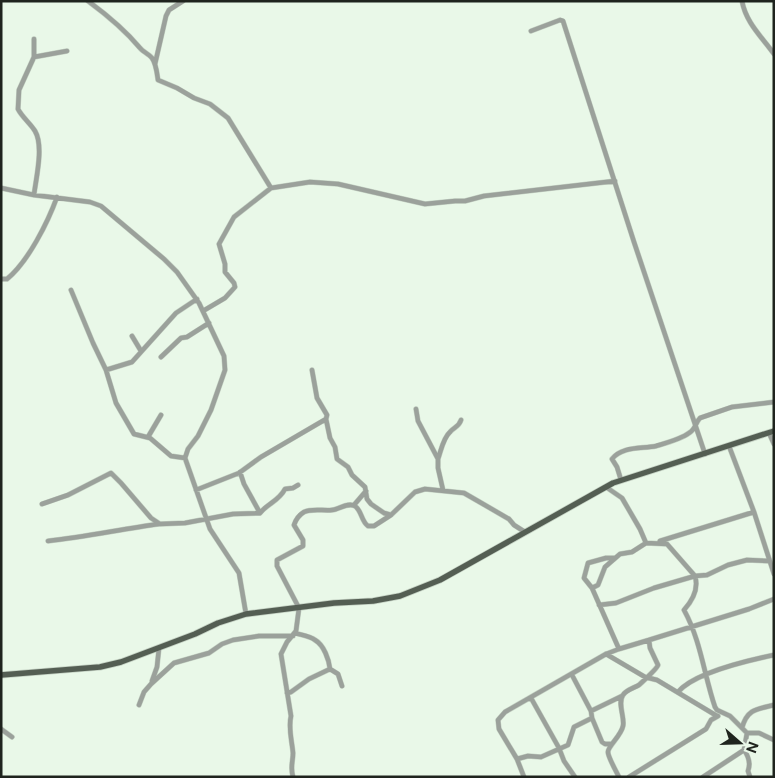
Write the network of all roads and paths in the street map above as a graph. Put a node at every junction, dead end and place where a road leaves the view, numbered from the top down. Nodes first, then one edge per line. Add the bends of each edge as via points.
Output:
1 (88, 1) edge
2 (183, 1) edge
3 (742, 1) edge
4 (531, 31) dead end
5 (34, 38) dead end
6 (67, 51) dead end
7 (774, 54) edge
8 (34, 57) junction
9 (155, 65) junction
10 (615, 181) junction
11 (1, 188) edge
12 (271, 188) junction
13 (34, 195) junction
14 (56, 197) junction
15 (1, 279) edge
16 (71, 290) dead end
17 (197, 300) junction
18 (203, 311) junction
19 (209, 323) junction
20 (132, 336) dead end
21 (141, 352) junction
22 (162, 357) dead end
23 (106, 370) junction
24 (312, 370) dead end
25 (774, 402) edge
26 (416, 410) dead end
27 (161, 415) dead end
28 (326, 419) junction
29 (462, 420) dead end
30 (695, 428) junction
31 (771, 432) edge
32 (148, 437) junction
33 (774, 444) edge
34 (729, 446) junction
35 (705, 454) junction
36 (185, 458) junction
37 (438, 459) junction
38 (240, 472) junction
39 (620, 481) junction
40 (298, 485) dead end
41 (606, 487) junction
42 (196, 490) junction
43 (443, 490) junction
44 (366, 491) junction
45 (619, 494) junction
46 (42, 504) dead end
47 (354, 505) junction
48 (754, 512) junction
49 (260, 513) junction
50 (391, 516) junction
51 (206, 518) junction
52 (160, 524) junction
53 (525, 532) junction
54 (48, 541) dead end
55 (646, 543) junction
56 (652, 544) junction
57 (616, 558) junction
58 (768, 561) junction
59 (774, 574) edge
60 (695, 576) junction
61 (592, 588) junction
62 (774, 599) edge
63 (599, 605) junction
64 (300, 608) junction
65 (246, 614) junction
66 (693, 627) junction
67 (294, 634) junction
68 (649, 640) junction
69 (159, 648) junction
70 (619, 649) junction
71 (606, 654) junction
72 (774, 655) edge
73 (330, 669) junction
74 (706, 674) junction
75 (1, 675) edge
76 (572, 675) junction
77 (645, 678) junction
78 (151, 684) junction
79 (342, 686) dead end
80 (678, 692) junction
81 (287, 693) junction
82 (622, 696) junction
83 (531, 698) junction
84 (774, 705) edge
85 (139, 706) dead end
86 (591, 711) junction
87 (717, 713) junction
88 (592, 718) junction
89 (742, 725) junction
90 (1, 729) edge
91 (747, 733) junction
92 (12, 737) dead end
93 (774, 740) edge
94 (602, 742) junction
95 (612, 744) junction
96 (558, 748) junction
97 (744, 750) junction
98 (608, 753) junction
99 (517, 759) junction
100 (293, 777) edge
101 (524, 777) edge
102 (575, 777) edge
103 (620, 777) edge
104 (629, 777) edge
105 (703, 777) edge
106 (750, 777) edge

1 - 9 street via 128,34
2 - 9 street via 169,10 166,16
3 - 7 street via 756,33
4 - 10 street via 563,21
5 - 8 street
6 - 8 street
8 - 13 street via 19,90 18,109 36,132 40,148
9 - 12 street via 158,80 210,104 228,118
10 - 12 street via 425,204 338,184 310,182
10 - 30 street
11 - 13 street
12 - 18 street via 234,217 219,244 226,264 225,272 235,287 225,298
13 - 14 street
14 - 15 street via 42,232 21,265 7,279
14 - 17 street via 101,206 171,265
16 - 23 street
17 - 18 street
17 - 21 street via 176,314
18 - 19 street
19 - 22 street via 178,340
19 - 36 street via 224,356 225,370 211,410
20 - 21 street
21 - 23 street via 132,362
23 - 32 street via 125,421 134,434
24 - 28 street via 317,398 328,415
25 - 30 street via 732,407 700,418
26 - 37 street via 418,421
27 - 32 street
28 - 38 street
28 - 44 street via 337,458
29 - 37 street via 445,438
30 - 35 street
30 - 39 street via 689,434 670,441 613,457
31 - 33 street
31 - 34 main road
32 - 36 street via 167,454
34 - 35 main road
34 - 48 street
35 - 39 main road
36 - 42 street
37 - 43 street
38 - 42 street
38 - 49 street
39 - 41 main road
39 - 45 street
40 - 49 street via 285,489 279,500 267,504
41 - 45 street
41 - 53 main road
42 - 51 street
43 - 50 street via 416,492
43 - 53 street via 467,494
44 - 47 street
44 - 50 street via 367,499 376,508
45 - 55 street
46 - 52 street via 111,473
47 - 50 street via 368,526
47 - 64 street via 329,511 306,511 297,518 294,525 303,546 276,562
48 - 56 street
48 - 58 street
49 - 51 street
51 - 52 street
51 - 65 street via 239,573
52 - 54 street
53 - 64 main road via 414,591 373,601
55 - 56 street
55 - 57 street
56 - 60 street via 667,544
57 - 61 street via 605,567 598,585
57 - 61 street via 588,563 584,578
58 - 59 street
58 - 60 street via 747,560 707,575
60 - 63 street via 616,603
60 - 66 street via 693,599 684,610
61 - 63 street
62 - 66 street
63 - 70 street
64 - 65 main road
64 - 67 street
65 - 69 main road
66 - 68 street
66 - 74 street
67 - 73 street via 316,640 326,654
67 - 78 street via 227,642 208,653 174,663
67 - 81 street via 281,654
68 - 70 street
68 - 77 street via 658,665
69 - 75 main road via 100,667
69 - 78 street
70 - 71 street
71 - 76 street
71 - 77 street
72 - 74 street
73 - 79 street via 338,674
73 - 81 street
74 - 80 street via 682,686
74 - 87 street
76 - 83 street
76 - 86 street
77 - 80 street via 657,680
77 - 82 street
78 - 85 street
80 - 87 street
81 - 100 street via 292,716 290,769
82 - 86 street
82 - 95 street via 624,724
83 - 96 street
83 - 99 street via 505,712 498,720 499,729
84 - 89 street via 753,710
86 - 88 street
87 - 89 street via 723,713
87 - 104 street via 706,729
88 - 94 street
88 - 96 street via 574,727 568,745
89 - 91 street
90 - 92 street
91 - 93 street via 759,733
91 - 97 street
94 - 95 street
94 - 98 street
95 - 98 street
96 - 99 street via 541,757
96 - 102 street
97 - 105 street
97 - 106 street via 750,764
98 - 103 street
99 - 101 street

